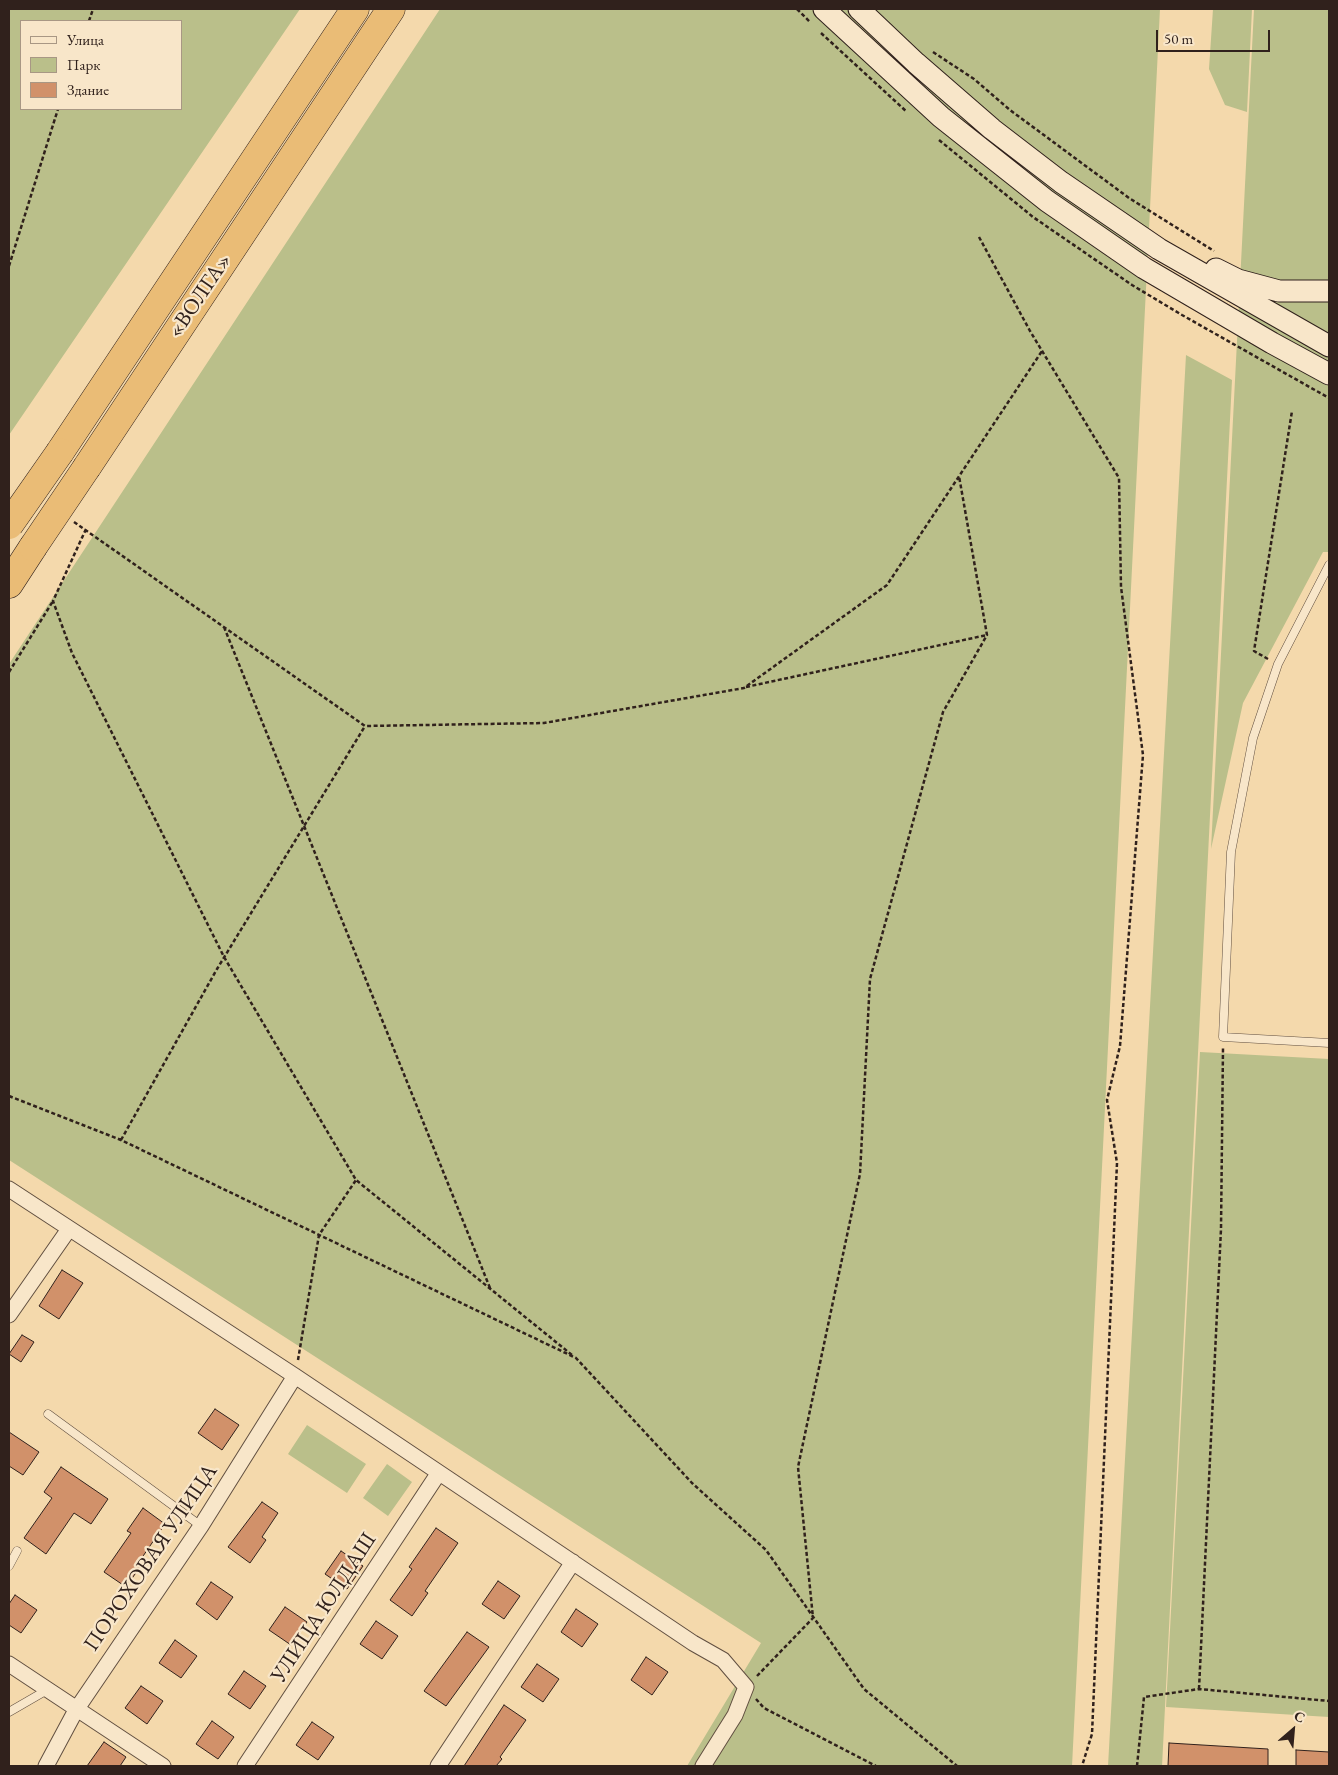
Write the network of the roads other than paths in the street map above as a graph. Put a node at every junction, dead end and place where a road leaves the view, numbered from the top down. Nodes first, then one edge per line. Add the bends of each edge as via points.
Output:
1 (355, 9) edge
2 (391, 9) edge
3 (824, 9) edge
4 (859, 9) edge
5 (1061, 182) junction
6 (1329, 290) edge
7 (1329, 346) edge
8 (1329, 374) edge
9 (9, 525) edge
10 (1329, 565) edge
11 (9, 584) edge
12 (1329, 1043) edge
13 (9, 1189) edge
14 (69, 1229) junction
15 (9, 1315) edge
16 (295, 1376) junction
17 (48, 1414) dead end
18 (438, 1474) junction
19 (201, 1526) junction
20 (17, 1551) dead end
21 (573, 1562) junction
22 (9, 1566) edge
23 (9, 1664) edge
24 (47, 1690) junction
25 (76, 1710) junction
26 (9, 1712) edge
27 (46, 1766) edge
28 (163, 1766) edge
29 (245, 1766) edge
30 (438, 1766) edge
31 (703, 1766) edge

1 - 9 highway, «ВОЛГА», bridge
2 - 11 highway, «ВОЛГА», bridge
3 - 8 street via 941,118 1047,201 1152,273
4 - 5 street via 971,111
5 - 6 street via 1238,280 1279,292
5 - 7 street via 1158,248
10 - 12 lane via 1278,664 1253,738 1231,852 1223,1037
13 - 14 street
14 - 15 street
14 - 16 street
16 - 18 street
16 - 19 street, ПОРОХОВАЯ УЛИЦА
17 - 19 lane
18 - 21 street
18 - 29 street, УЛИЦА ЮЛДАШ
19 - 25 street, ПОРОХОВАЯ УЛИЦА
20 - 22 lane
21 - 30 street
21 - 31 street via 723,1660 746,1687 735,1715
23 - 24 street
24 - 25 street
24 - 26 lane
25 - 27 street, ПОРОХОВАЯ УЛИЦА
25 - 28 street

